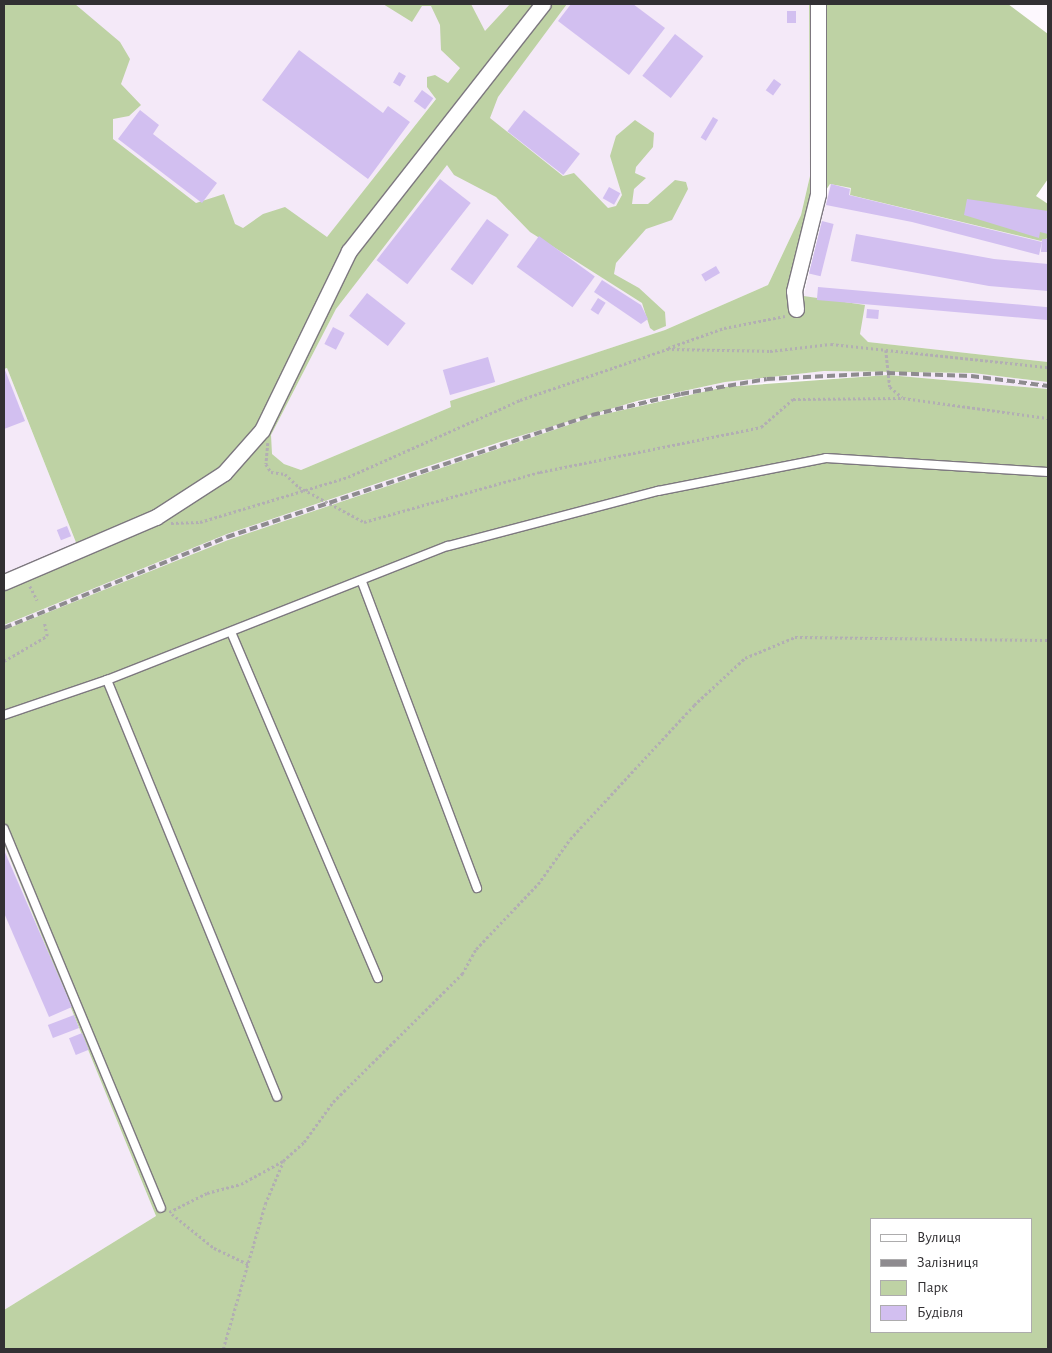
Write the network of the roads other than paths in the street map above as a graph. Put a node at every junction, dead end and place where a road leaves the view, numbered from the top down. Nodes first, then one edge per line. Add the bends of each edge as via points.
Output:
1 (543, 4) edge
2 (818, 4) edge
3 (796, 309) road end
4 (1048, 472) edge
5 (4, 582) edge
6 (362, 582) junction
7 (231, 632) junction
8 (107, 680) junction
9 (4, 715) edge
10 (4, 829) edge
11 (478, 888) dead end
12 (378, 978) dead end
13 (277, 1097) dead end
14 (160, 1208) road end

1 - 5 street via 349,251 262,430 209,486 156,517
2 - 3 street via 818,194 794,291
4 - 6 lane via 826,458 658,491 536,521 448,546
6 - 7 lane
6 - 11 lane
7 - 8 lane
7 - 12 lane
8 - 9 lane
8 - 13 lane
10 - 14 lane

